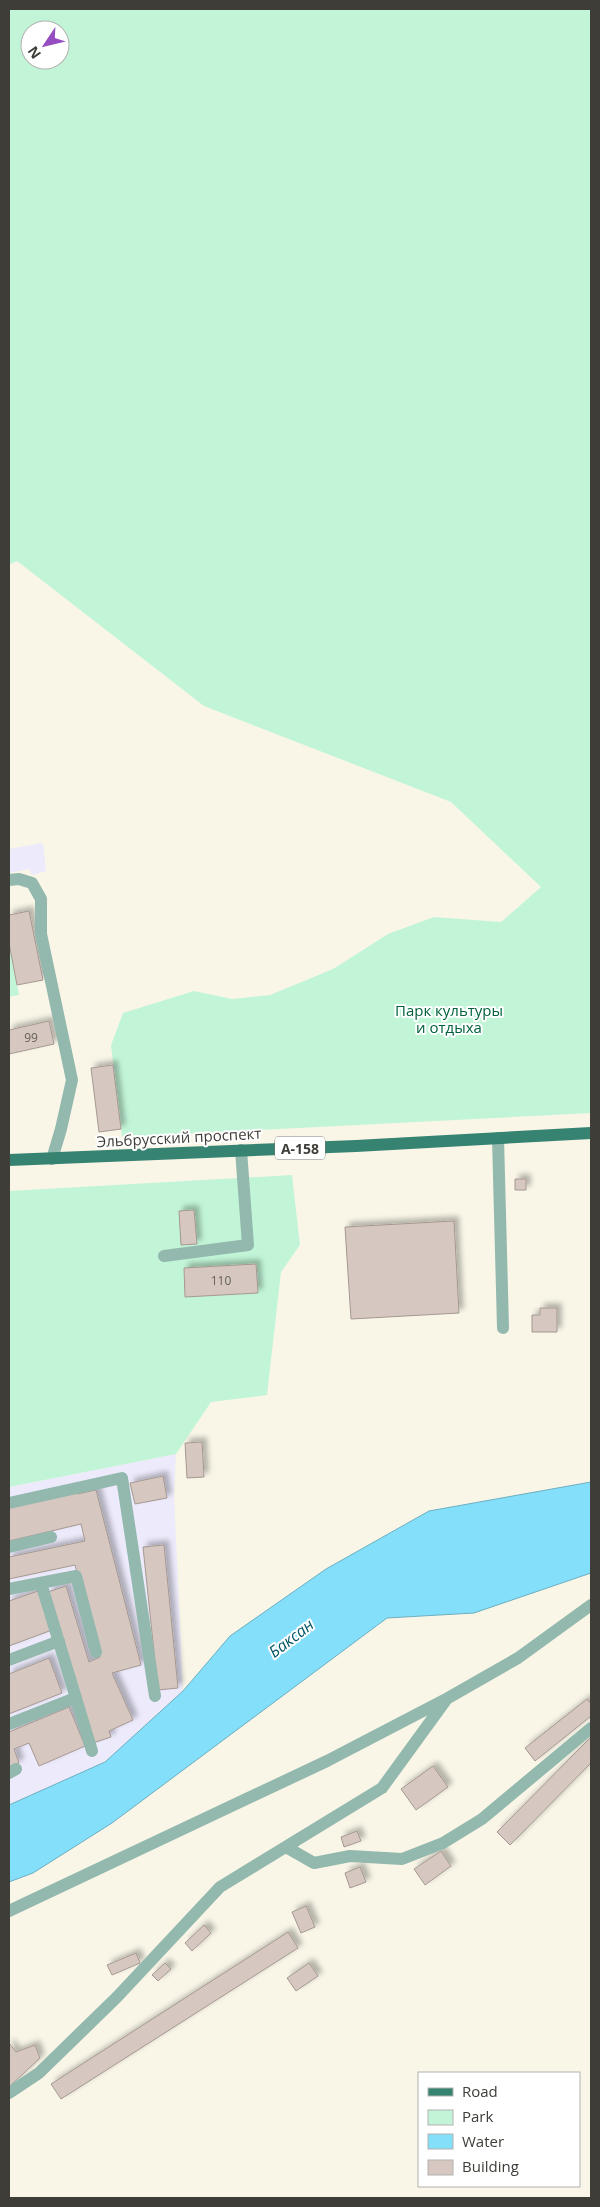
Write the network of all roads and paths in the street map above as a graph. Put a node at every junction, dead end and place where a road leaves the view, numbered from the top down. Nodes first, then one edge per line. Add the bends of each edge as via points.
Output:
1 (9, 880) edge
2 (591, 1133) edge
3 (498, 1138) junction
4 (241, 1150) junction
5 (52, 1159) junction
6 (9, 1160) edge
7 (164, 1256) dead end
8 (503, 1328) dead end
9 (9, 1503) edge
10 (51, 1537) dead end
11 (9, 1547) edge
12 (41, 1582) junction
13 (9, 1589) edge
14 (591, 1605) edge
15 (59, 1641) junction
16 (96, 1652) dead end
17 (9, 1660) edge
18 (155, 1696) dead end
19 (76, 1698) junction
20 (448, 1698) junction
21 (9, 1724) edge
22 (591, 1728) edge
23 (92, 1751) dead end
24 (286, 1847) junction
25 (9, 1911) edge
26 (9, 2094) edge

1 - 5 street via 32,883 41,899 41,934 72,1080
2 - 3 main road, Эльбрусский проспект / А-158
3 - 4 main road, Эльбрусский проспект / А-158
3 - 8 street
4 - 5 main road, Эльбрусский проспект / А-158
4 - 7 street via 248,1245
5 - 6 main road, Эльбрусский проспект / А-158
9 - 18 street via 122,1478
10 - 11 street
12 - 13 street
12 - 15 street
12 - 16 street via 76,1576
14 - 20 street via 518,1658
15 - 17 street
15 - 19 street
19 - 21 street
19 - 23 street
20 - 24 street via 382,1788
20 - 25 street via 327,1761
22 - 24 street via 482,1819 426,1850 402,1859 350,1856 314,1863
24 - 26 street via 220,1887 54,2059

